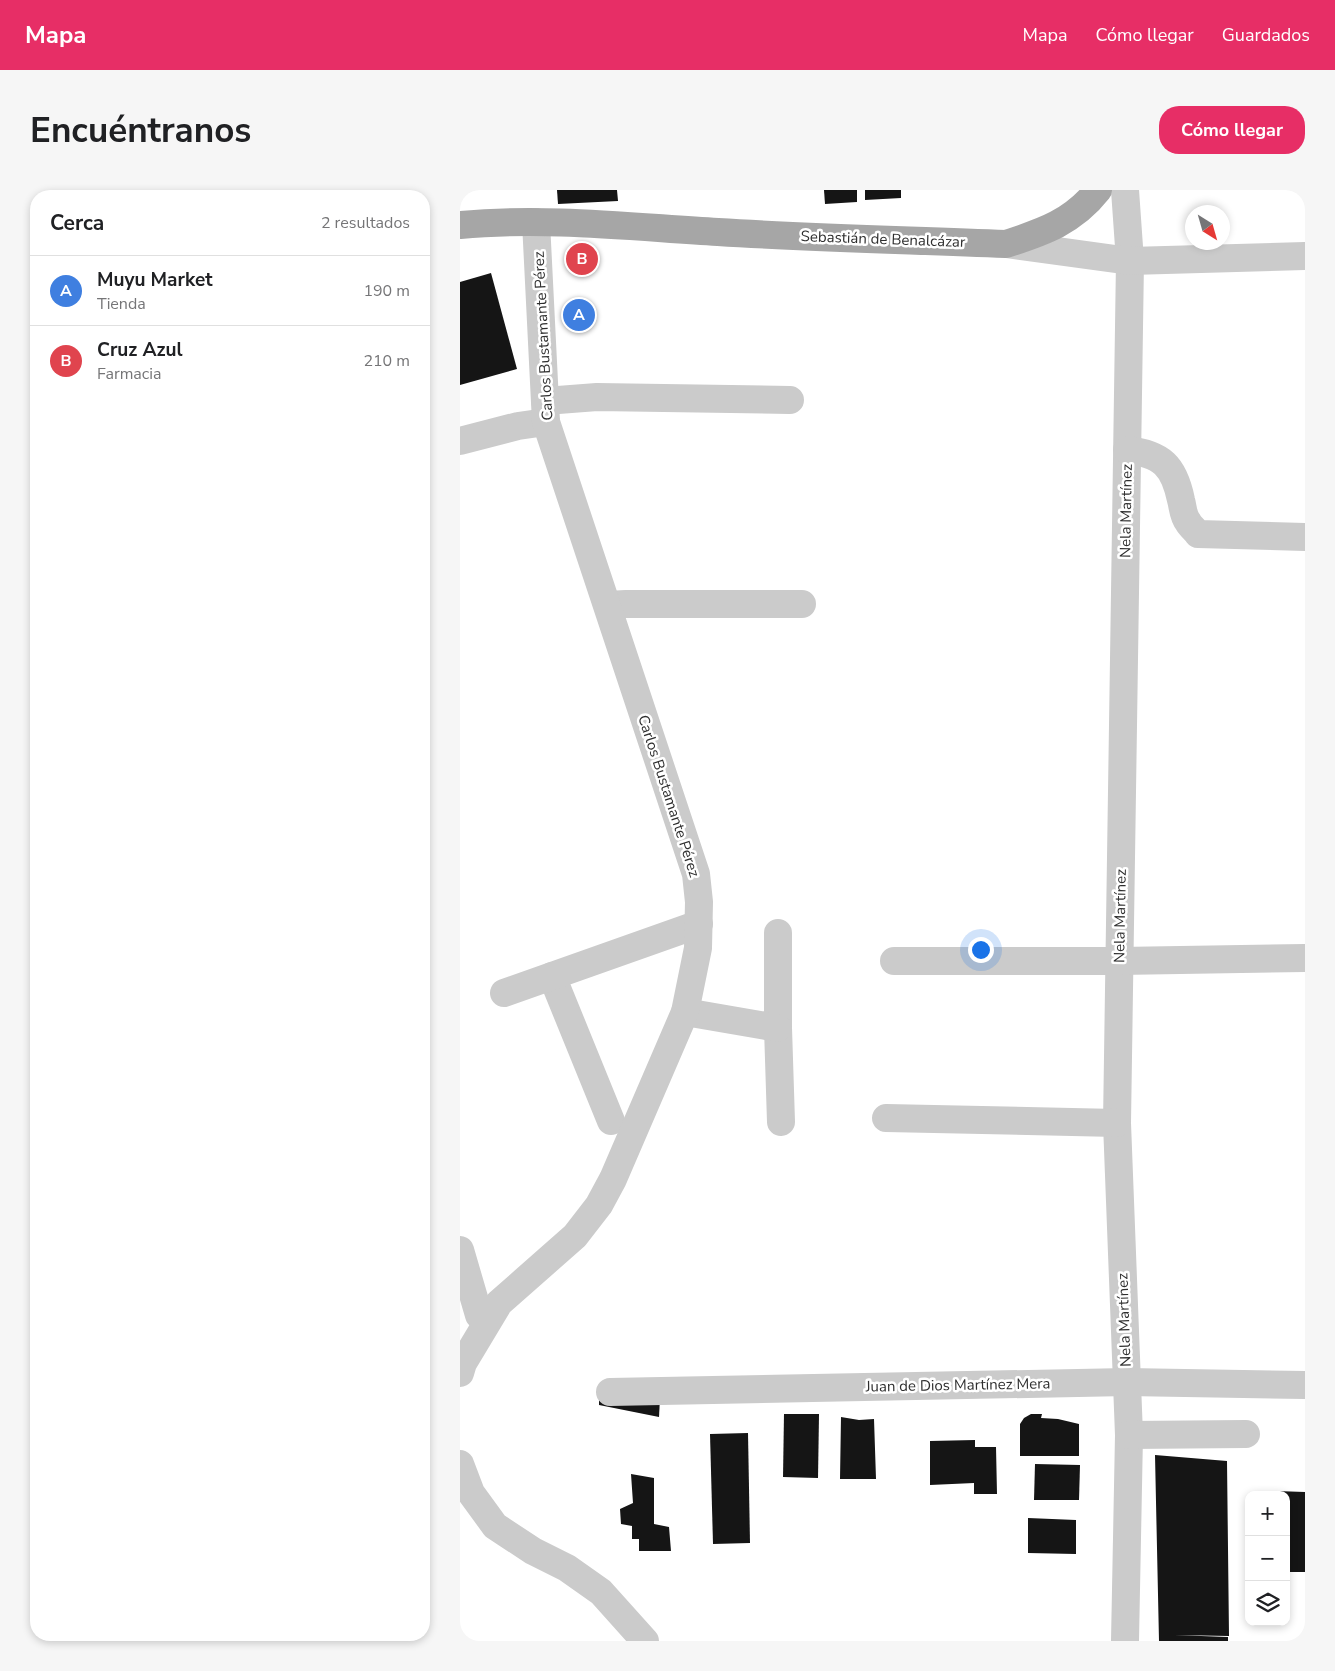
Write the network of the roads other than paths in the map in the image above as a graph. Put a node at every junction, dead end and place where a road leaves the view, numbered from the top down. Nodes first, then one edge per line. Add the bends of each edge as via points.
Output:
1 (1098, 190) edge
2 (1125, 190) edge
3 (536, 222) junction
4 (460, 225) edge
5 (1006, 244) junction
6 (1305, 256) edge
7 (1130, 261) junction
8 (790, 400) dead end
9 (546, 411) junction
10 (460, 441) edge
11 (1127, 450) junction
12 (1305, 537) edge
13 (802, 604) dead end
14 (608, 605) junction
15 (699, 924) junction
16 (778, 933) dead end
17 (1305, 958) edge
18 (894, 961) dead end
19 (1119, 961) junction
20 (552, 976) junction
21 (504, 993) dead end
22 (685, 1012) junction
23 (778, 1028) junction
24 (886, 1118) dead end
25 (612, 1121) dead end
26 (781, 1122) dead end
27 (1117, 1123) junction
28 (460, 1250) edge
29 (479, 1314) edge
30 (460, 1373) edge
31 (1127, 1382) junction
32 (1305, 1385) edge
33 (610, 1392) dead end
34 (1246, 1434) dead end
35 (1129, 1435) junction
36 (460, 1464) edge
37 (645, 1641) edge
38 (1125, 1641) edge

1 - 5 main road via 1080,210 1064,221
2 - 7 street, Nela Martínez
3 - 4 main road, Sebastián de Benalcázar
3 - 5 main road, Sebastián de Benalcázar via 774,236
3 - 9 street, Carlos Bustamante Pérez
5 - 7 street, Sebastián de Benalcázar
6 - 7 street, Sebastián de Benalcázar
7 - 11 street, Nela Martínez
8 - 9 street via 597,397
9 - 10 street via 518,426
9 - 14 street, Carlos Bustamante Pérez
11 - 12 street via 1142,452 1168,465 1175,477 1188,523 1198,534
11 - 19 street, Nela Martínez
13 - 14 street
14 - 15 street, Carlos Bustamante Pérez via 696,874
15 - 20 street
15 - 22 street, Carlos Bustamante Pérez via 698,948
16 - 23 street
17 - 19 street
18 - 19 street
19 - 27 street, Nela Martínez
20 - 21 street
20 - 25 street
22 - 23 street
22 - 29 street, Carlos Bustamante Pérez via 599,1205 575,1236
23 - 26 street
24 - 27 street
27 - 31 street, Nela Martínez
28 - 29 street
29 - 30 street, Carlos Bustamante Pérez
31 - 32 street, Juan de Dios Martínez Mera
31 - 33 street, Juan de Dios Martínez Mera
31 - 35 street, Nela Martínez
34 - 35 street
35 - 38 street, Nela Martínez
36 - 37 street via 471,1493 495,1526 567,1568 600,1592

